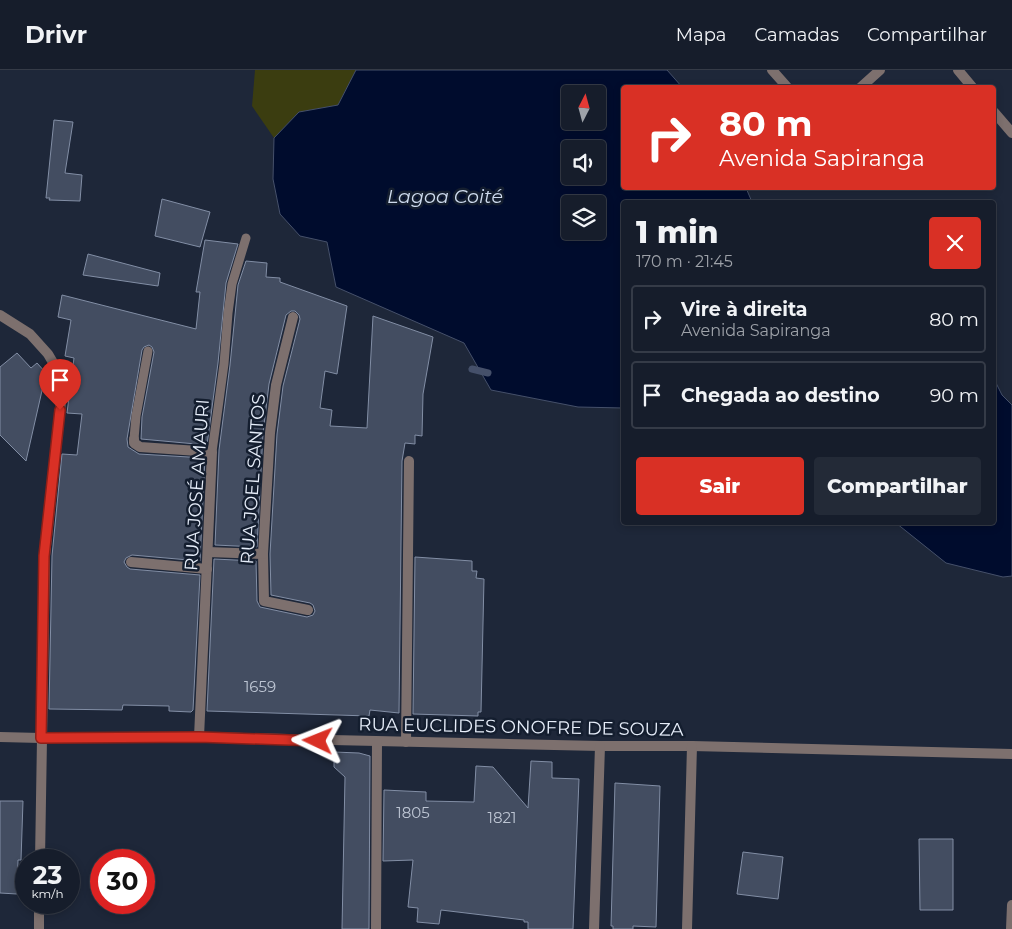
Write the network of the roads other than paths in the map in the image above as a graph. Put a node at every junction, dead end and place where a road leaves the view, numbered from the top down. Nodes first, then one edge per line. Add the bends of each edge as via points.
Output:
1 (772, 70) edge
2 (880, 70) edge
3 (958, 70) edge
4 (785, 85) edge
5 (863, 85) edge
6 (970, 85) edge
7 (996, 114) edge
8 (1012, 133) edge
9 (246, 238) dead end
10 (0, 315) edge
11 (293, 317) dead end
12 (148, 351) dead end
13 (134, 439) joint
14 (212, 452) junction
15 (409, 461) dead end
16 (208, 552) junction
17 (263, 554) junction
18 (131, 562) dead end
19 (207, 569) junction
20 (308, 610) dead end
21 (0, 737) edge
22 (199, 737) junction
23 (41, 738) junction
24 (377, 742) junction
25 (406, 742) junction
26 (600, 746) junction
27 (692, 746) junction
28 (1012, 754) edge
29 (40, 849) edge
30 (1012, 905) edge
31 (39, 914) edge
32 (39, 929) edge
33 (376, 929) edge
34 (594, 929) edge
35 (687, 929) edge
36 (1011, 929) edge

1 - 4 street
2 - 5 street
3 - 6 street
7 - 8 street
9 - 14 lane, RUA JOSÉ AMAURI via 232,284
10 - 23 street via 30,334 48,354 62,392 44,556
11 - 17 street, RUA JOEL SANTOS via 276,385
12 - 13 lane
13 - 14 street via 140,447
14 - 16 street, RUA JOSÉ AMAURI
15 - 25 street
16 - 17 street
16 - 19 street, RUA JOSÉ AMAURI
17 - 20 street, RUA JOEL SANTOS via 264,601
18 - 19 street
19 - 22 street, RUA JOSÉ AMAURI
21 - 23 street, RUA EUCLIDES ONOFRE DE SOUZA
22 - 23 street, RUA EUCLIDES ONOFRE DE SOUZA
22 - 24 street, RUA EUCLIDES ONOFRE DE SOUZA
23 - 29 street
24 - 25 street, RUA EUCLIDES ONOFRE DE SOUZA
24 - 33 street
25 - 26 street, RUA EUCLIDES ONOFRE DE SOUZA
26 - 27 street, RUA EUCLIDES ONOFRE DE SOUZA
26 - 34 street
27 - 28 street, RUA EUCLIDES ONOFRE DE SOUZA
27 - 35 street
30 - 36 street
31 - 32 street

